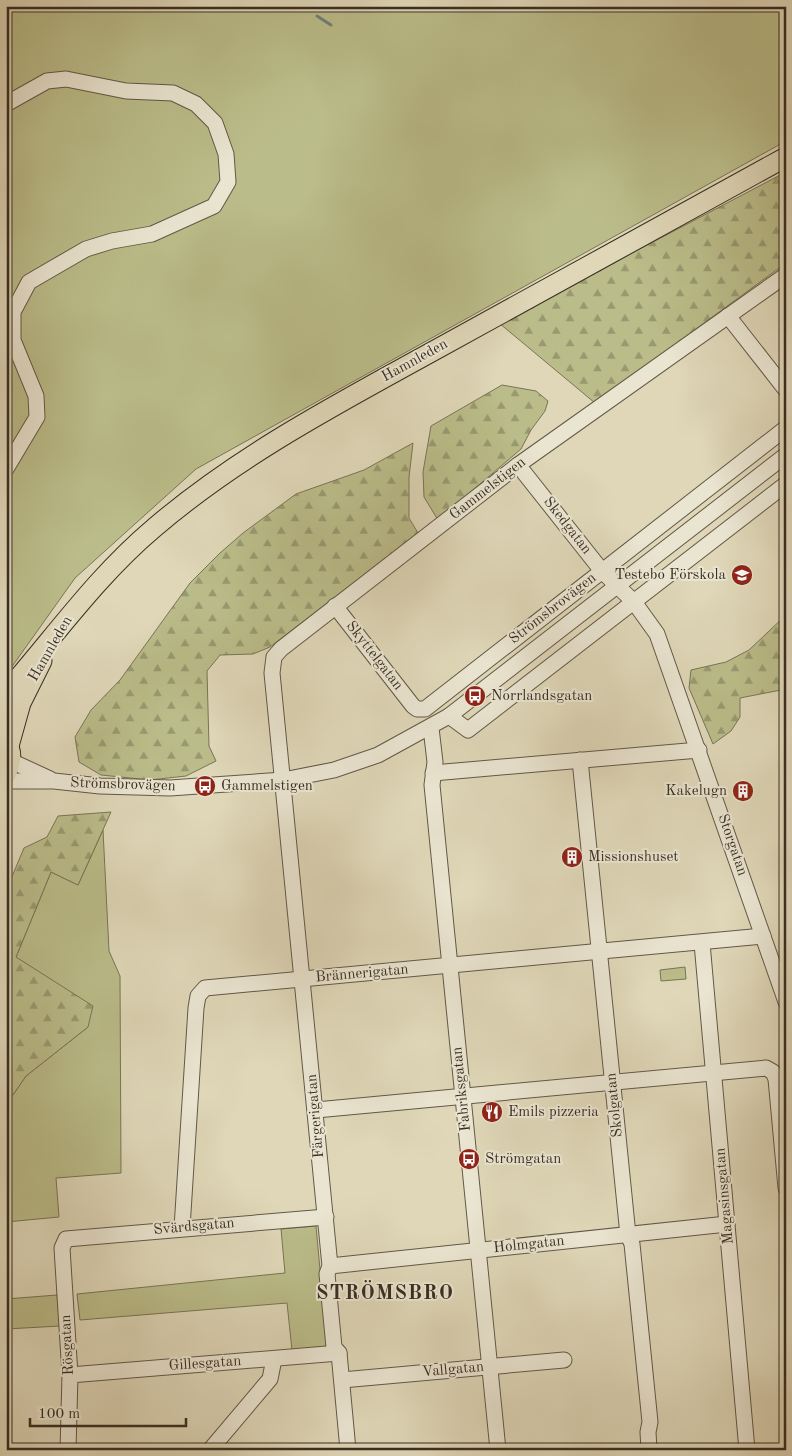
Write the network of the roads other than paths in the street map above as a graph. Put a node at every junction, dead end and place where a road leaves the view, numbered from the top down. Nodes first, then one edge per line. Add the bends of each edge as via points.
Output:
1 (6, 104) edge
2 (786, 157) edge
3 (786, 275) edge
4 (728, 316) junction
5 (786, 390) edge
6 (786, 428) edge
7 (786, 455) edge
8 (518, 465) junction
9 (6, 469) edge
10 (786, 484) edge
11 (602, 571) junction
12 (618, 586) junction
13 (634, 602) junction
14 (336, 606) junction
15 (75, 609) junction
16 (6, 692) edge
17 (413, 706) joint
18 (449, 716) junction
19 (431, 728) junction
20 (699, 750) junction
21 (8, 756) edge
22 (580, 760) junction
23 (433, 773) junction
24 (283, 780) junction
25 (6, 781) edge
26 (54, 781) junction
27 (763, 936) junction
28 (702, 943) junction
29 (600, 952) junction
30 (450, 967) junction
31 (302, 978) junction
32 (786, 1002) edge
33 (714, 1072) junction
34 (613, 1083) junction
35 (463, 1096) junction
36 (316, 1110) junction
37 (786, 1188) edge
38 (326, 1217) junction
39 (727, 1224) junction
40 (182, 1228) junction
41 (628, 1235) junction
42 (64, 1241) joint
43 (478, 1250) junction
44 (330, 1266) junction
45 (339, 1353) junction
46 (274, 1359) junction
47 (564, 1360) dead end
48 (489, 1367) junction
49 (70, 1375) junction
50 (342, 1380) junction
51 (68, 1450) edge
52 (210, 1450) edge
53 (348, 1450) edge
54 (498, 1450) edge
55 (649, 1450) edge
56 (747, 1450) edge

1 - 9 street via 47,81 66,79 126,91 173,93 196,104 215,123 226,154 228,182 214,206 152,234 86,249 29,282 13,312 13,340 36,396 37,417
2 - 15 main road, Hamnleden via 252,454 211,482 152,530
3 - 4 street, Gammelstigen
4 - 5 street
4 - 8 street, Gammelstigen
6 - 11 street, Strömsbrovägen
7 - 12 street, Strömsbrovägen
8 - 11 street, Skedgatan
8 - 14 street, Gammelstigen
10 - 13 street
11 - 12 street, Skedgatan
11 - 17 street, Strömsbrovägen via 427,707 420,710
12 - 13 street, Storgatan
12 - 18 street, Strömsbrovägen
13 - 18 street via 468,730
13 - 20 street, Storgatan via 662,644
14 - 17 street, Skyttelgatan
14 - 24 street, Gammelstigen via 274,657 272,673
15 - 16 main road, Hamnleden
15 - 21 main road, Hamnleden via 28,689 17,714
18 - 19 street, Strömsbrovägen
19 - 23 street, Fabriksgatan
19 - 24 street, Strömsbrovägen via 359,762
20 - 22 street
20 - 27 street, Storgatan
21 - 26 street, Strömsbrovägen
22 - 23 street
22 - 29 street, Skolgatan
23 - 30 street, Fabriksgatan
24 - 26 street, Strömsbrovägen via 170,788
24 - 31 street, Färgerigatan
25 - 26 street, Strömsbrovägen
27 - 28 street, Brännerigatan
27 - 32 street, Storgatan
28 - 29 street, Brännerigatan
28 - 33 street, Magasinsgatan
29 - 30 street, Brännerigatan
29 - 34 street, Skolgatan
30 - 31 street, Brännerigatan
30 - 35 street, Fabriksgatan
31 - 36 street, Färgerigatan
31 - 40 street, Brännerigatan via 211,986 200,991
33 - 34 street
33 - 37 street via 771,1070 776,1079
33 - 39 street, Magasinsgatan
34 - 35 street
34 - 41 street, Skolgatan
35 - 36 street
35 - 43 street, Fabriksgatan
36 - 38 street, Färgerigatan
38 - 40 street, Svärdsgatan
38 - 44 street, Färgerigatan
39 - 41 street, Holmgatan
39 - 56 street, Magasinsgatan
40 - 42 street, Svärdsgatan via 72,1237
41 - 43 street, Holmgatan
41 - 55 street, Skolgatan via 632,1244 650,1422
42 - 49 street, Rösgatan
43 - 44 street, Holmgatan
43 - 48 street, Fabriksgatan
44 - 45 street, Färgerigatan via 327,1274 334,1347
45 - 46 street, Gillesgatan
45 - 50 street, Färgerigatan
46 - 49 street, Gillesgatan
46 - 52 street via 270,1379
47 - 48 street, Vallgatan
48 - 50 street, Vallgatan
48 - 54 street, Fabriksgatan
49 - 51 street, Rösgatan
50 - 53 street, Färgerigatan

